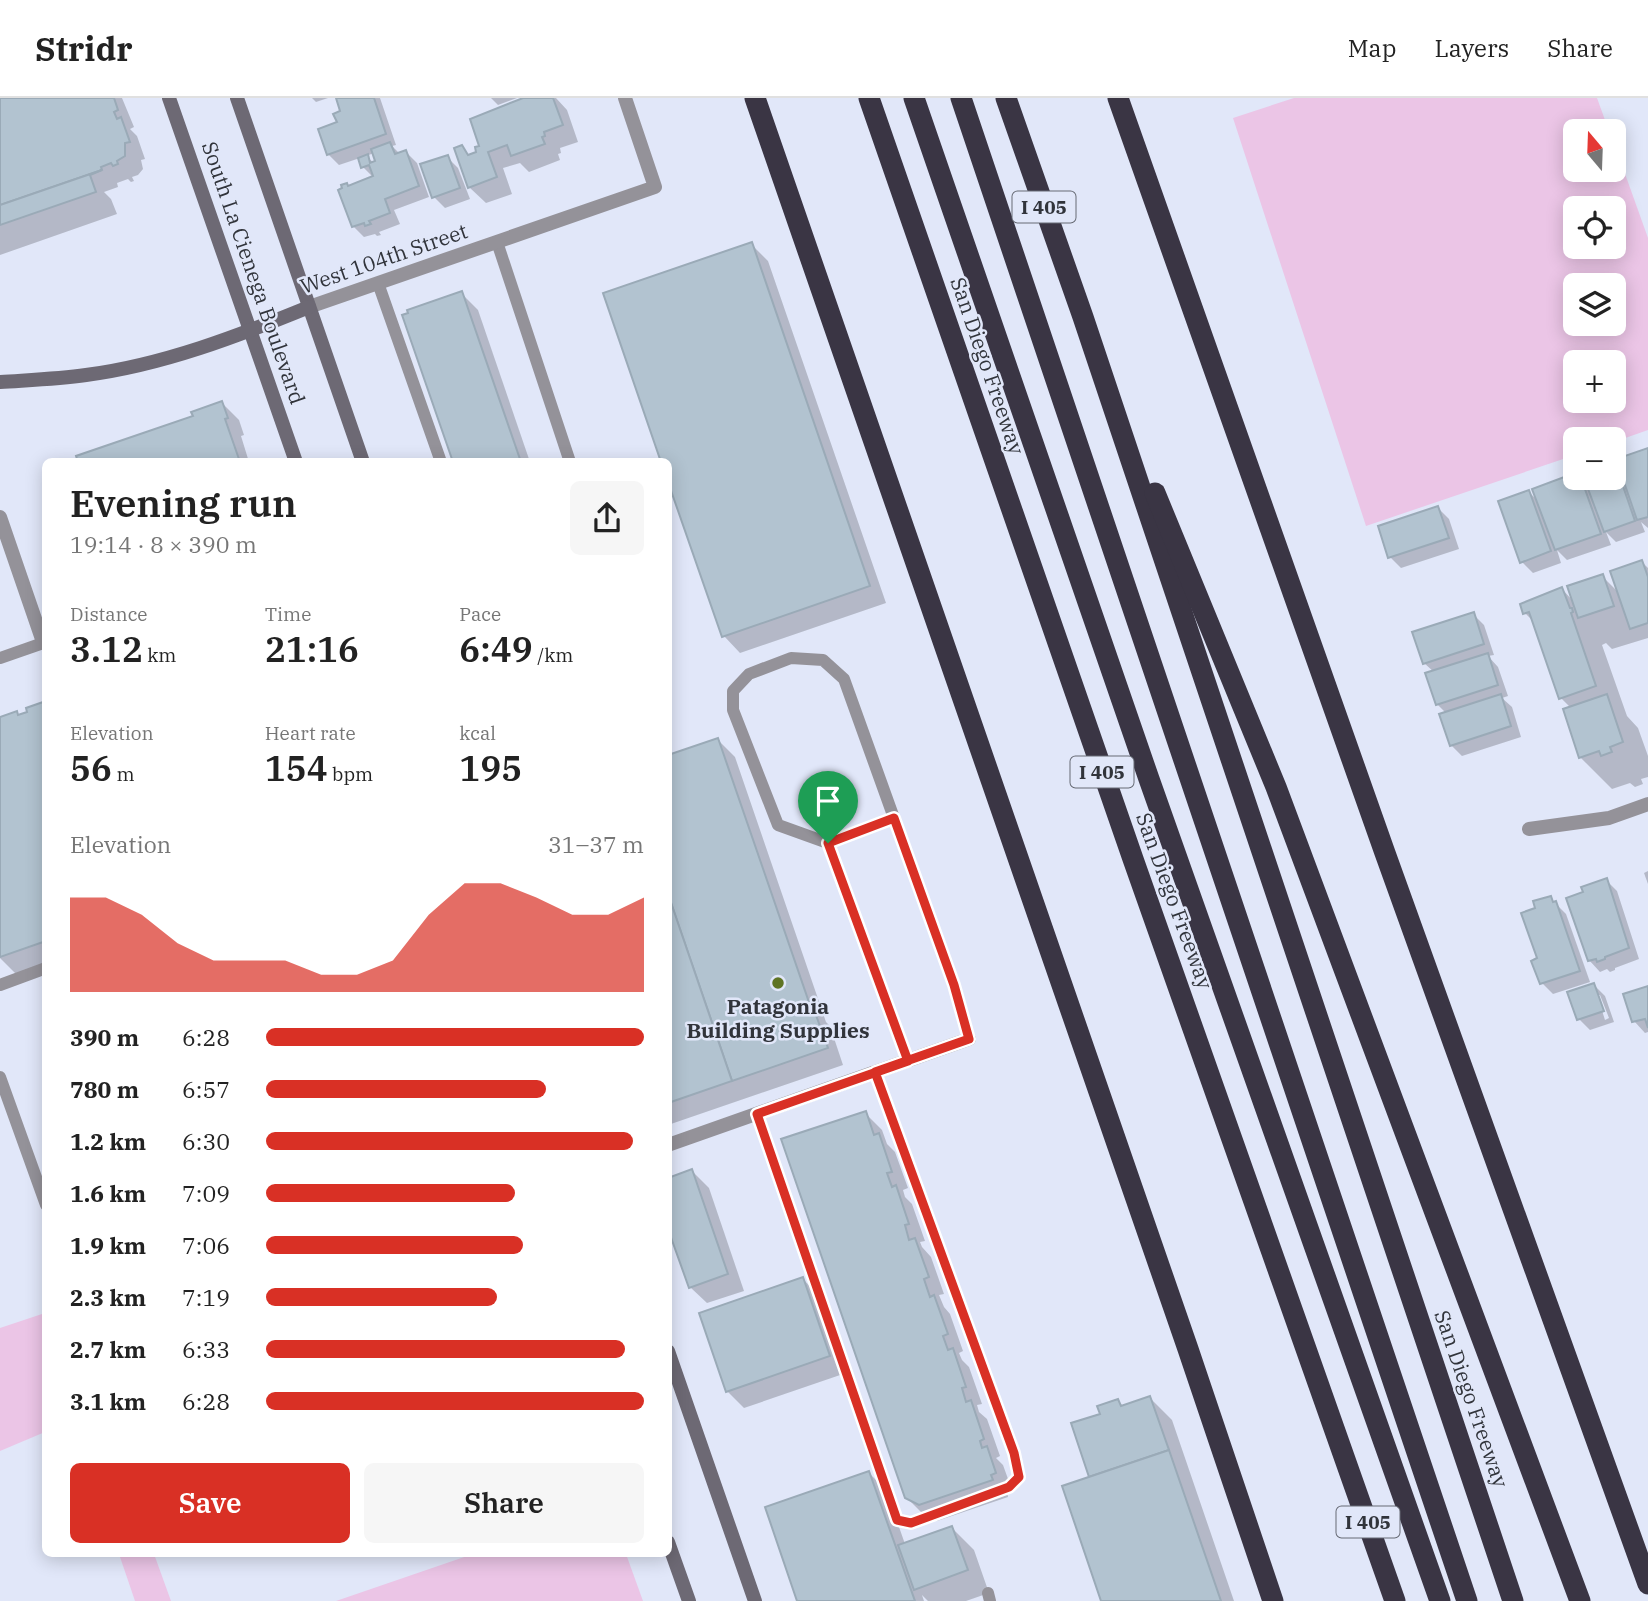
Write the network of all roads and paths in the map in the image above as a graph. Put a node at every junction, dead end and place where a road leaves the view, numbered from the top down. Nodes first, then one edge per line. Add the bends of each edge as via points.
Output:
1 (169, 98) edge
2 (237, 98) edge
3 (625, 98) edge
4 (755, 98) edge
5 (869, 98) edge
6 (914, 98) edge
7 (961, 98) edge
8 (1006, 98) edge
9 (1118, 98) edge
10 (497, 242) junction
11 (378, 283) junction
12 (309, 307) junction
13 (1083, 317) junction
14 (251, 331) junction
15 (0, 382) edge
16 (295, 458) edge
17 (362, 458) edge
18 (440, 458) edge
19 (569, 458) edge
20 (0, 517) edge
21 (42, 636) edge
22 (42, 643) edge
23 (0, 657) edge
24 (1648, 804) edge
25 (894, 818) junction
26 (1529, 829) dead end
27 (828, 843) junction
28 (42, 969) edge
29 (0, 985) edge
30 (969, 1039) joint
31 (908, 1061) junction
32 (875, 1072) junction
33 (0, 1077) edge
34 (757, 1114) junction
35 (672, 1144) edge
36 (42, 1194) edge
37 (672, 1362) edge
38 (672, 1553) edge
39 (1648, 1584) edge
40 (689, 1601) edge
41 (755, 1601) edge
42 (1273, 1601) edge
43 (1395, 1601) edge
44 (1440, 1601) edge
45 (1467, 1601) edge
46 (1513, 1601) edge
47 (1580, 1601) edge

1 - 14 main road, South La Cienega Boulevard
2 - 12 main road, South La Cienega Boulevard
3 - 10 street, West 104th Street via 655,187
4 - 42 highway
5 - 43 highway, San Diego Freeway / I 405
6 - 44 highway
7 - 45 highway
8 - 13 highway, San Diego Freeway / I 405
9 - 39 highway
10 - 11 street, West 104th Street
10 - 19 lane
11 - 12 street, West 104th Street
11 - 18 lane
12 - 14 main road, West 104th Street
12 - 17 main road, South La Cienega Boulevard
13 - 46 highway, San Diego Freeway / I 405
13 - 47 highway via 1276,787
14 - 15 main road, West 104th Street via 114,370
14 - 16 main road, South La Cienega Boulevard
20 - 21 street
22 - 23 lane
24 - 26 street via 1609,818
25 - 27 lane
25 - 27 lane via 844,679 822,660 791,658 749,674 733,691 733,710 778,825
25 - 30 lane
27 - 31 lane
28 - 29 lane
30 - 31 street
31 - 32 street
32 - 34 street
32 - 34 lane via 1019,1477 1009,1487 911,1523 897,1520
33 - 36 lane
34 - 35 street
37 - 41 main road
38 - 40 main road

